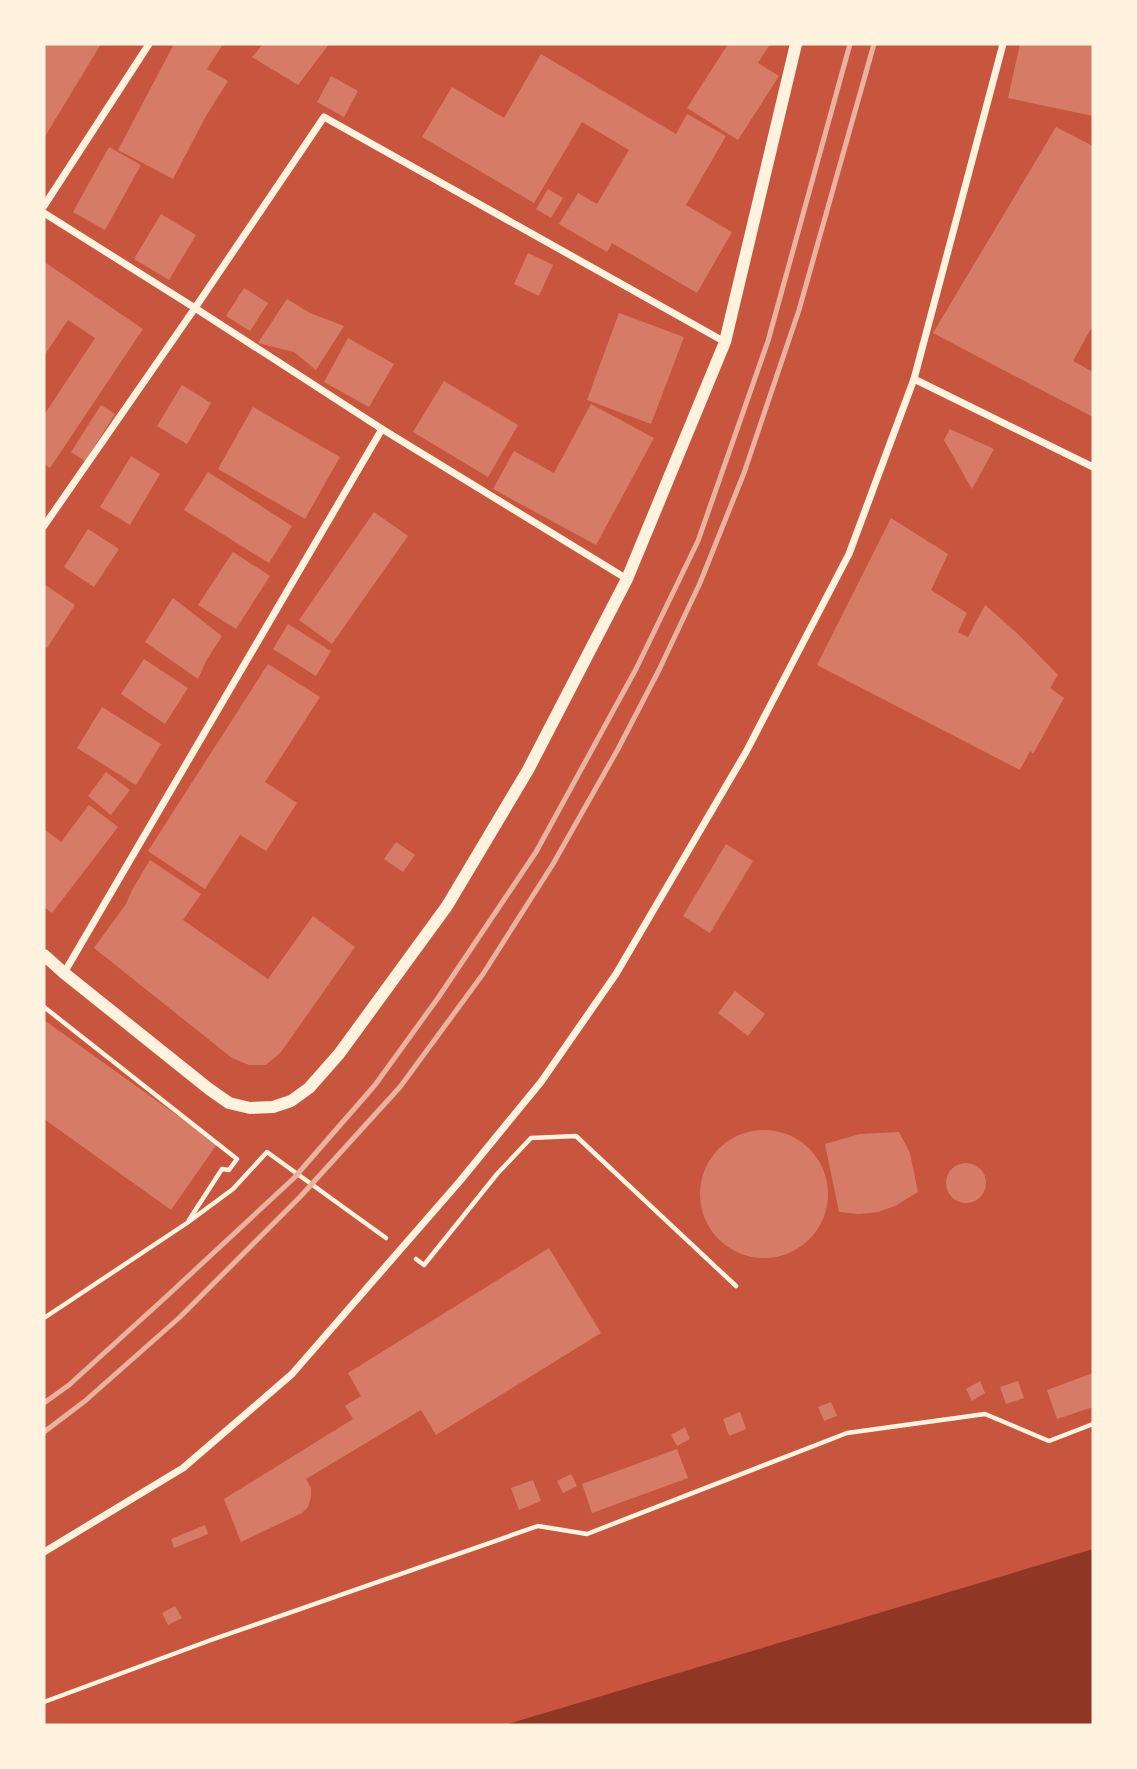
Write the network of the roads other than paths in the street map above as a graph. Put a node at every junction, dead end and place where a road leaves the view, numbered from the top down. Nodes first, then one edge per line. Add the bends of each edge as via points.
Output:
1 (149, 44) edge
2 (796, 44) edge
3 (1003, 44) edge
4 (44, 206) edge
5 (44, 213) edge
6 (195, 308) junction
7 (725, 342) junction
8 (914, 379) junction
9 (382, 429) junction
10 (1093, 467) edge
11 (44, 526) edge
12 (627, 579) junction
13 (44, 955) edge
14 (64, 974) junction
15 (44, 1552) edge

1 - 4 street
2 - 7 street
3 - 8 street
5 - 6 street
6 - 7 street via 324,117
6 - 9 street
6 - 11 street
7 - 12 street
8 - 10 street
8 - 15 street via 849,554 746,752 616,974 541,1082 292,1374 183,1468
9 - 12 street
9 - 14 street
12 - 14 street via 528,770 447,906 309,1088 273,1107 229,1103
13 - 14 street

